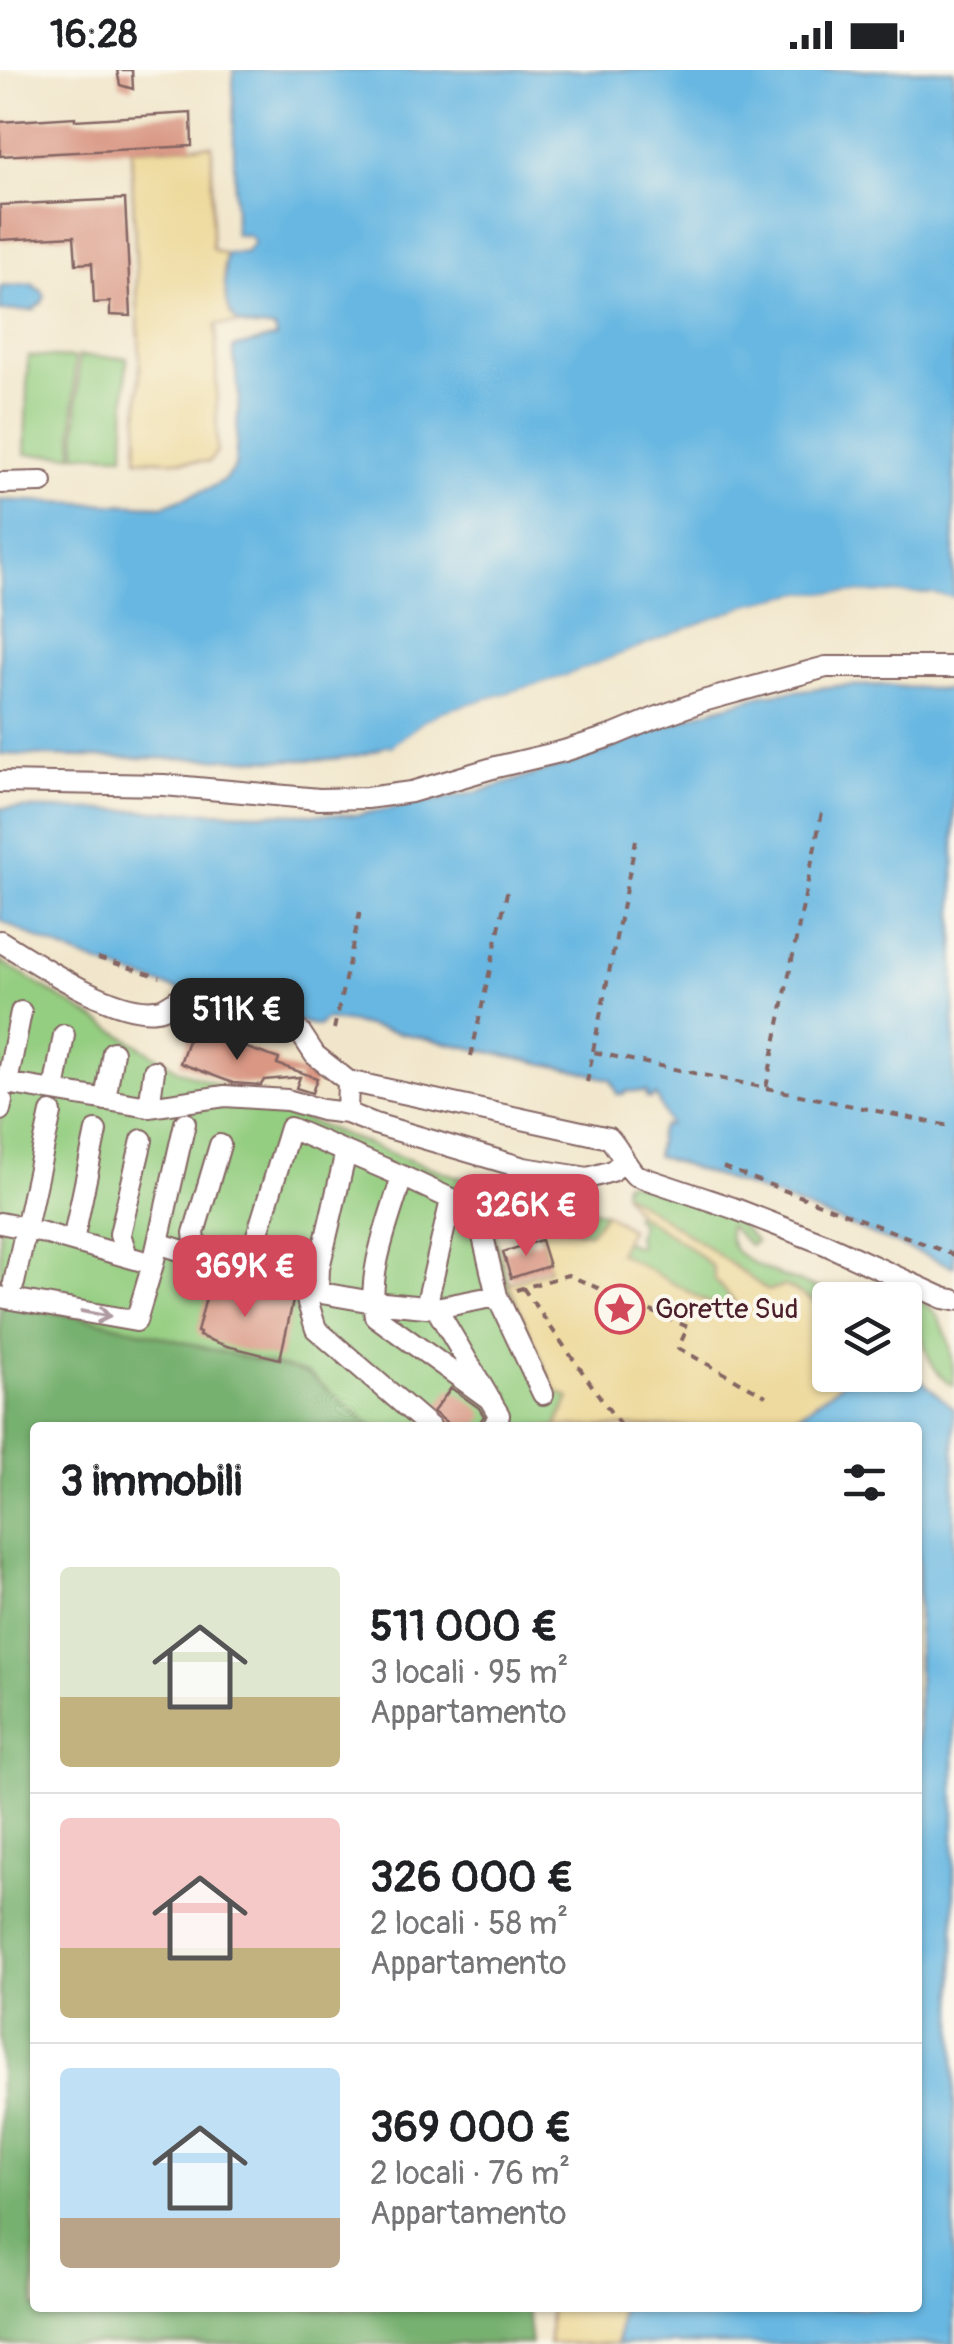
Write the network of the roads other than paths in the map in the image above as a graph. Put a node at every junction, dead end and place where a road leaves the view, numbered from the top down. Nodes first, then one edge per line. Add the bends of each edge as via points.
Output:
1 (42, 482) dead end
2 (0, 484) edge
3 (954, 666) edge
4 (0, 782) edge
5 (0, 942) edge
6 (20, 1012) dead end
7 (64, 1035) dead end
8 (113, 1052) dead end
9 (154, 1071) dead end
10 (348, 1081) junction
11 (54, 1091) junction
12 (2, 1094) edge
13 (106, 1100) junction
14 (148, 1107) junction
15 (347, 1112) junction
16 (52, 1113) dead end
17 (184, 1123) dead end
18 (96, 1131) dead end
19 (142, 1140) dead end
20 (220, 1144) dead end
21 (346, 1152) junction
22 (623, 1162) junction
23 (402, 1176) junction
24 (451, 1200) junction
25 (0, 1223) edge
26 (26, 1228) junction
27 (73, 1241) junction
28 (156, 1253) junction
29 (126, 1256) junction
30 (198, 1256) junction
31 (251, 1273) junction
32 (7, 1290) edge
33 (311, 1291) junction
34 (497, 1296) junction
35 (954, 1300) edge
36 (373, 1302) junction
37 (431, 1308) junction
38 (543, 1394) dead end
39 (490, 1400) junction
40 (424, 1422) edge
41 (496, 1422) edge

1 - 2 street
3 - 4 street via 826,667 703,701 564,751 367,798 164,784
5 - 10 street via 82,991 134,1008 158,1010 177,1000 300,1032 314,1055
6 - 12 street
7 - 11 street
8 - 13 street
9 - 14 street
10 - 15 street
10 - 22 street via 609,1138
11 - 12 street
11 - 13 street
13 - 14 street
14 - 15 street via 225,1096
15 - 22 street via 524,1168 588,1178
16 - 26 street
17 - 28 street
18 - 27 street
19 - 29 street via 120,1234
20 - 30 street via 194,1232
21 - 23 street
21 - 31 street via 290,1128
21 - 33 street
22 - 35 street via 635,1174
23 - 24 street
23 - 36 street
24 - 34 street via 477,1211
24 - 37 street
25 - 26 street
26 - 27 street
26 - 32 street
27 - 29 street
28 - 29 street
28 - 30 street
32 -> 28 street via 136,1322
30 - 31 street
31 - 33 street
33 - 36 street
33 - 40 street via 316,1329
34 - 37 street
34 - 38 street
36 - 37 street
36 - 39 street via 375,1316
37 - 39 street
39 - 41 street via 500,1414

